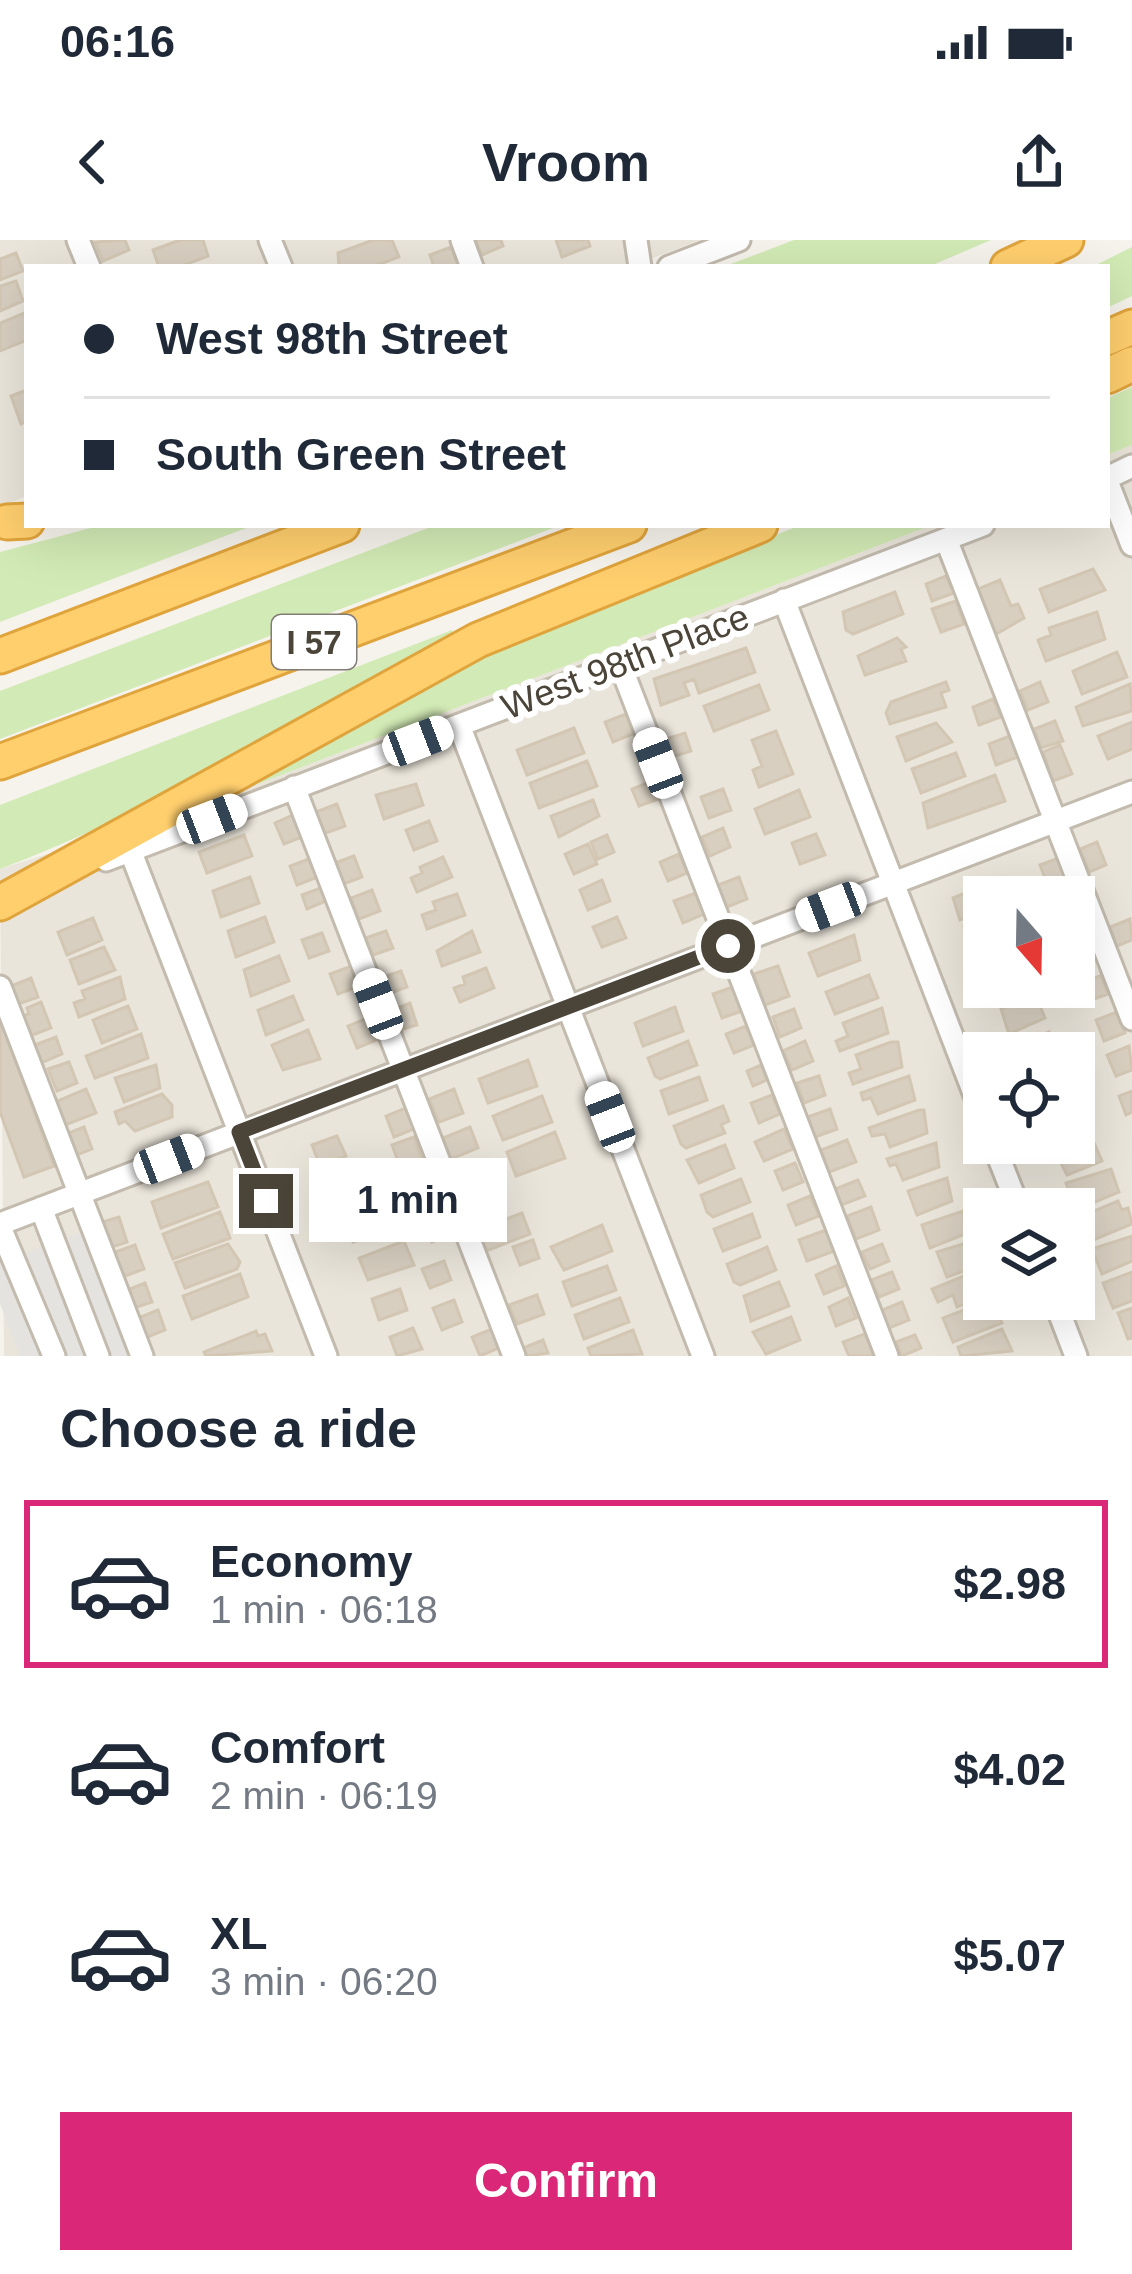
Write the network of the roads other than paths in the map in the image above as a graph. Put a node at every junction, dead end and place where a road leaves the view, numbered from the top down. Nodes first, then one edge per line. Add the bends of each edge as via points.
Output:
1 (739, 240) edge
2 (1066, 240) edge
3 (677, 264) edge
4 (1014, 264) edge
5 (1110, 488) edge
6 (334, 528) edge
7 (621, 528) edge
8 (753, 528) edge
9 (975, 528) edge
10 (946, 539) junction
11 (1132, 545) edge
12 (784, 600) junction
13 (0, 656) edge
14 (620, 664) junction
15 (459, 725) junction
16 (0, 762) edge
17 (294, 787) junction
18 (1132, 792) edge
19 (1055, 821) junction
20 (130, 850) junction
21 (893, 883) junction
22 (0, 904) edge
23 (728, 946) junction
24 (0, 987) edge
25 (568, 1007) junction
26 (1132, 1019) edge
27 (963, 1065) edge
28 (404, 1070) junction
29 (239, 1132) junction
30 (80, 1193) junction
31 (41, 1208) junction
32 (0, 1226) edge
33 (1062, 1320) edge
34 (54, 1356) edge
35 (98, 1356) edge
36 (142, 1356) edge
37 (326, 1356) edge
38 (514, 1356) edge
39 (703, 1356) edge
40 (887, 1356) edge
41 (1076, 1356) edge

1 - 3 street
2 - 4 highway
5 - 11 street
6 - 13 highway
7 - 16 highway, I 57
8 - 22 highway via 478,640
9 - 10 street, West 98th Place
10 - 12 street, West 98th Place
10 - 19 street
12 - 14 street, West 98th Place
12 - 21 street
14 - 15 street, West 98th Place
14 - 23 street
15 - 17 street, West 98th Place
15 - 25 street
17 - 20 street, West 98th Place
17 - 28 street
18 - 19 street
19 - 21 street
19 - 26 street
20 - 22 street, West 98th Place
20 - 29 street
21 - 23 street
21 - 27 street
23 - 25 street
23 - 40 street
24 - 30 street
25 - 28 street
25 - 39 street
28 - 29 street
28 - 38 street
29 - 30 street
29 - 37 street
30 - 31 street
30 - 36 street
31 - 32 street
31 - 35 street
32 - 34 street
33 - 41 street

